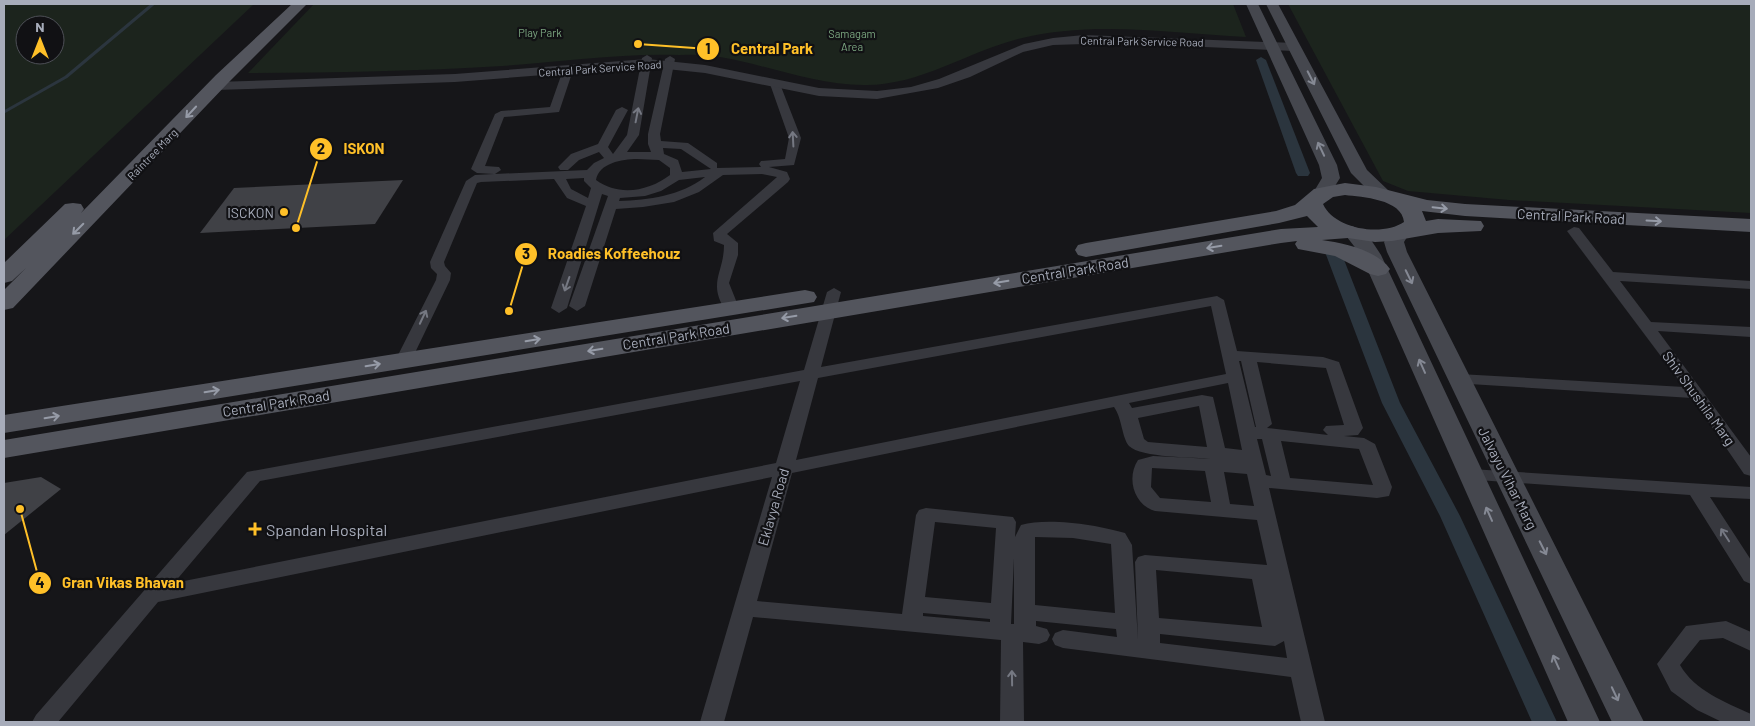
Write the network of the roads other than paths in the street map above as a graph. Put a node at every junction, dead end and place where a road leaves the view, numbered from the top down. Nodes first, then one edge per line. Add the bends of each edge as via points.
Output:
1 (282, 4) edge
2 (300, 4) edge
3 (1252, 4) edge
4 (1272, 4) edge
5 (1271, 44) junction
6 (1293, 45) junction
7 (647, 61) junction
8 (669, 61) junction
9 (568, 70) junction
10 (218, 84) junction
11 (775, 84) junction
12 (622, 110) dead end
13 (602, 147) junction
14 (656, 150) junction
15 (614, 159) junction
16 (715, 169) junction
17 (562, 171) junction
18 (593, 171) junction
19 (677, 173) junction
20 (598, 188) junction
21 (1388, 197) junction
22 (613, 199) junction
23 (1317, 199) junction
24 (593, 203) junction
25 (1751, 226) edge
26 (1574, 231) junction
27 (1350, 232) junction
28 (1404, 232) junction
29 (1245, 242) junction
30 (1751, 242) edge
31 (1378, 269) junction
32 (4, 276) edge
33 (1608, 276) junction
34 (1751, 286) edge
35 (831, 301) junction
36 (4, 304) edge
37 (577, 306) dead end
38 (559, 308) dead end
39 (731, 308) junction
40 (1647, 326) junction
41 (1751, 332) edge
42 (1239, 356) junction
43 (403, 361) junction
44 (811, 373) junction
45 (1234, 377) junction
46 (1459, 379) junction
47 (1697, 393) junction
48 (1123, 406) junction
49 (4, 424) edge
50 (1256, 428) junction
51 (4, 449) edge
52 (1215, 460) junction
53 (784, 467) junction
54 (1255, 468) junction
55 (1751, 470) edge
56 (1471, 475) junction
57 (1508, 477) junction
58 (1282, 483) junction
59 (1696, 489) junction
60 (1751, 493) edge
61 (1222, 511) junction
62 (1265, 514) junction
63 (1270, 574) junction
64 (1751, 576) edge
65 (151, 596) junction
66 (745, 608) junction
67 (1024, 612) junction
68 (913, 614) junction
69 (1126, 622) junction
70 (1149, 625) junction
71 (1016, 629) junction
72 (1063, 639) dead end
73 (1751, 642) edge
74 (1128, 647) junction
75 (1150, 650) junction
76 (1301, 669) junction
77 (50, 722) edge
78 (712, 722) edge
79 (1012, 722) edge
80 (1313, 722) edge
81 (1584, 722) edge
82 (1628, 722) edge
83 (1744, 722) edge

1 - 32 main road, Raintree Marg
2 - 10 main road, Raintree Marg
3 - 5 main road
4 - 6 main road
5 - 6 street
5 - 8 street, Central Park Service Road via 1111,34 1054,37 1003,48 930,80 876,90 809,86 734,68
5 - 11 street, Central Park Service Road via 1073,40 1021,49 950,80 894,93 831,94
23 -> 5 main road via 1331,178 1328,165
6 -> 21 main road via 1360,173
7 - 8 street, Central Park Service Road
7 - 9 street, Central Park Service Road
7 - 10 street, Central Park Service Road
15 -> 7 street via 633,135
8 - 11 street, Central Park Service Road
8 - 14 street via 654,134
9 - 10 street, Central Park Service Road via 455,78
9 - 17 street via 555,110 502,114 477,170
10 -> 36 main road, Raintree Marg
16 -> 11 street via 790,162 795,138
12 - 13 street
13 - 15 street
13 - 17 street via 581,153
14 - 15 street
14 - 16 street via 684,146
14 - 19 street via 675,164
15 - 18 street
16 - 19 street
16 - 22 street via 684,196 662,201
16 - 39 street via 778,171 784,180 720,233 719,238 731,243 722,283
17 - 18 street
17 - 24 street via 565,190 583,202
43 -> 17 street via 442,280 444,273 437,262 472,181
18 - 20 street via 590,181
19 - 22 street via 660,188
20 - 22 street
20 - 24 street
21 - 23 main road, Central Park Road via 1345,189
21 -> 25 main road, Central Park Road via 1465,210
21 - 28 main road via 1406,206 1414,216 1415,224
22 - 37 street
23 - 27 main road via 1319,217
23 - 35 main road, Central Park Road via 1303,210 1280,217
24 -> 38 street
26 - 28 main road, Central Park Road via 1455,226
26 - 30 main road, Central Park Road
26 - 33 street, Shiv Shushila Marg
27 - 28 main road, Central Park Road via 1383,236
27 - 29 main road, Central Park Road via 1298,234
27 - 31 main road via 1367,248
28 -> 46 main road, Jalvayu Vihar Marg via 1394,242 1397,252
29 - 31 main road via 1336,248
29 -> 35 main road, Central Park Road
56 -> 31 main road
33 - 34 street
33 - 40 street, Shiv Shushila Marg
35 - 39 main road, Central Park Road
35 - 44 street, Eklavya Road
35 -> 51 main road, Central Park Road
43 -> 39 main road, Central Park Road
40 - 41 street
40 - 47 street, Shiv Shushila Marg
42 - 44 street via 1217,300
42 - 45 street
42 - 50 street
42 - 50 street via 1333,365 1354,428 1346,432
49 -> 43 main road, Central Park Road
44 - 53 street, Eklavya Road
44 - 65 street via 254,476
45 - 48 street
45 - 50 street
46 - 47 street
46 - 57 main road, Jalvayu Vihar Marg
47 - 55 street, Shiv Shushila Marg
48 - 52 street via 1136,442 1144,447
48 - 52 street via 1207,401
48 - 53 street
50 - 54 street
50 - 58 street
50 - 58 street via 1364,444 1369,448 1383,487 1377,492
52 - 54 street
52 - 61 street
52 - 61 street via 1144,464 1140,481 1148,499 1155,504
53 - 65 street
53 - 66 street, Eklavya Road
54 - 58 street
54 - 62 street
56 - 57 street
81 -> 56 main road
57 - 59 street
57 -> 82 main road, Jalvayu Vihar Marg
59 - 60 street
64 -> 59 street
61 - 62 street
62 - 63 street
63 - 70 street via 1274,637
63 - 70 street via 1144,562
63 - 76 street
65 - 77 street
66 - 68 street
66 - 78 street, Eklavya Road
67 - 69 street
67 - 69 street via 1024,539 1028,530 1047,529 1118,538 1122,544
67 - 71 street
68 - 71 street
68 - 71 street via 926,515 1006,522
69 - 74 street
70 - 75 street
79 -> 71 street
72 - 74 street
73 - 83 street via 1726,629 1694,632 1668,664 1679,684 1705,703
74 - 75 street
75 - 76 street
76 - 80 street

